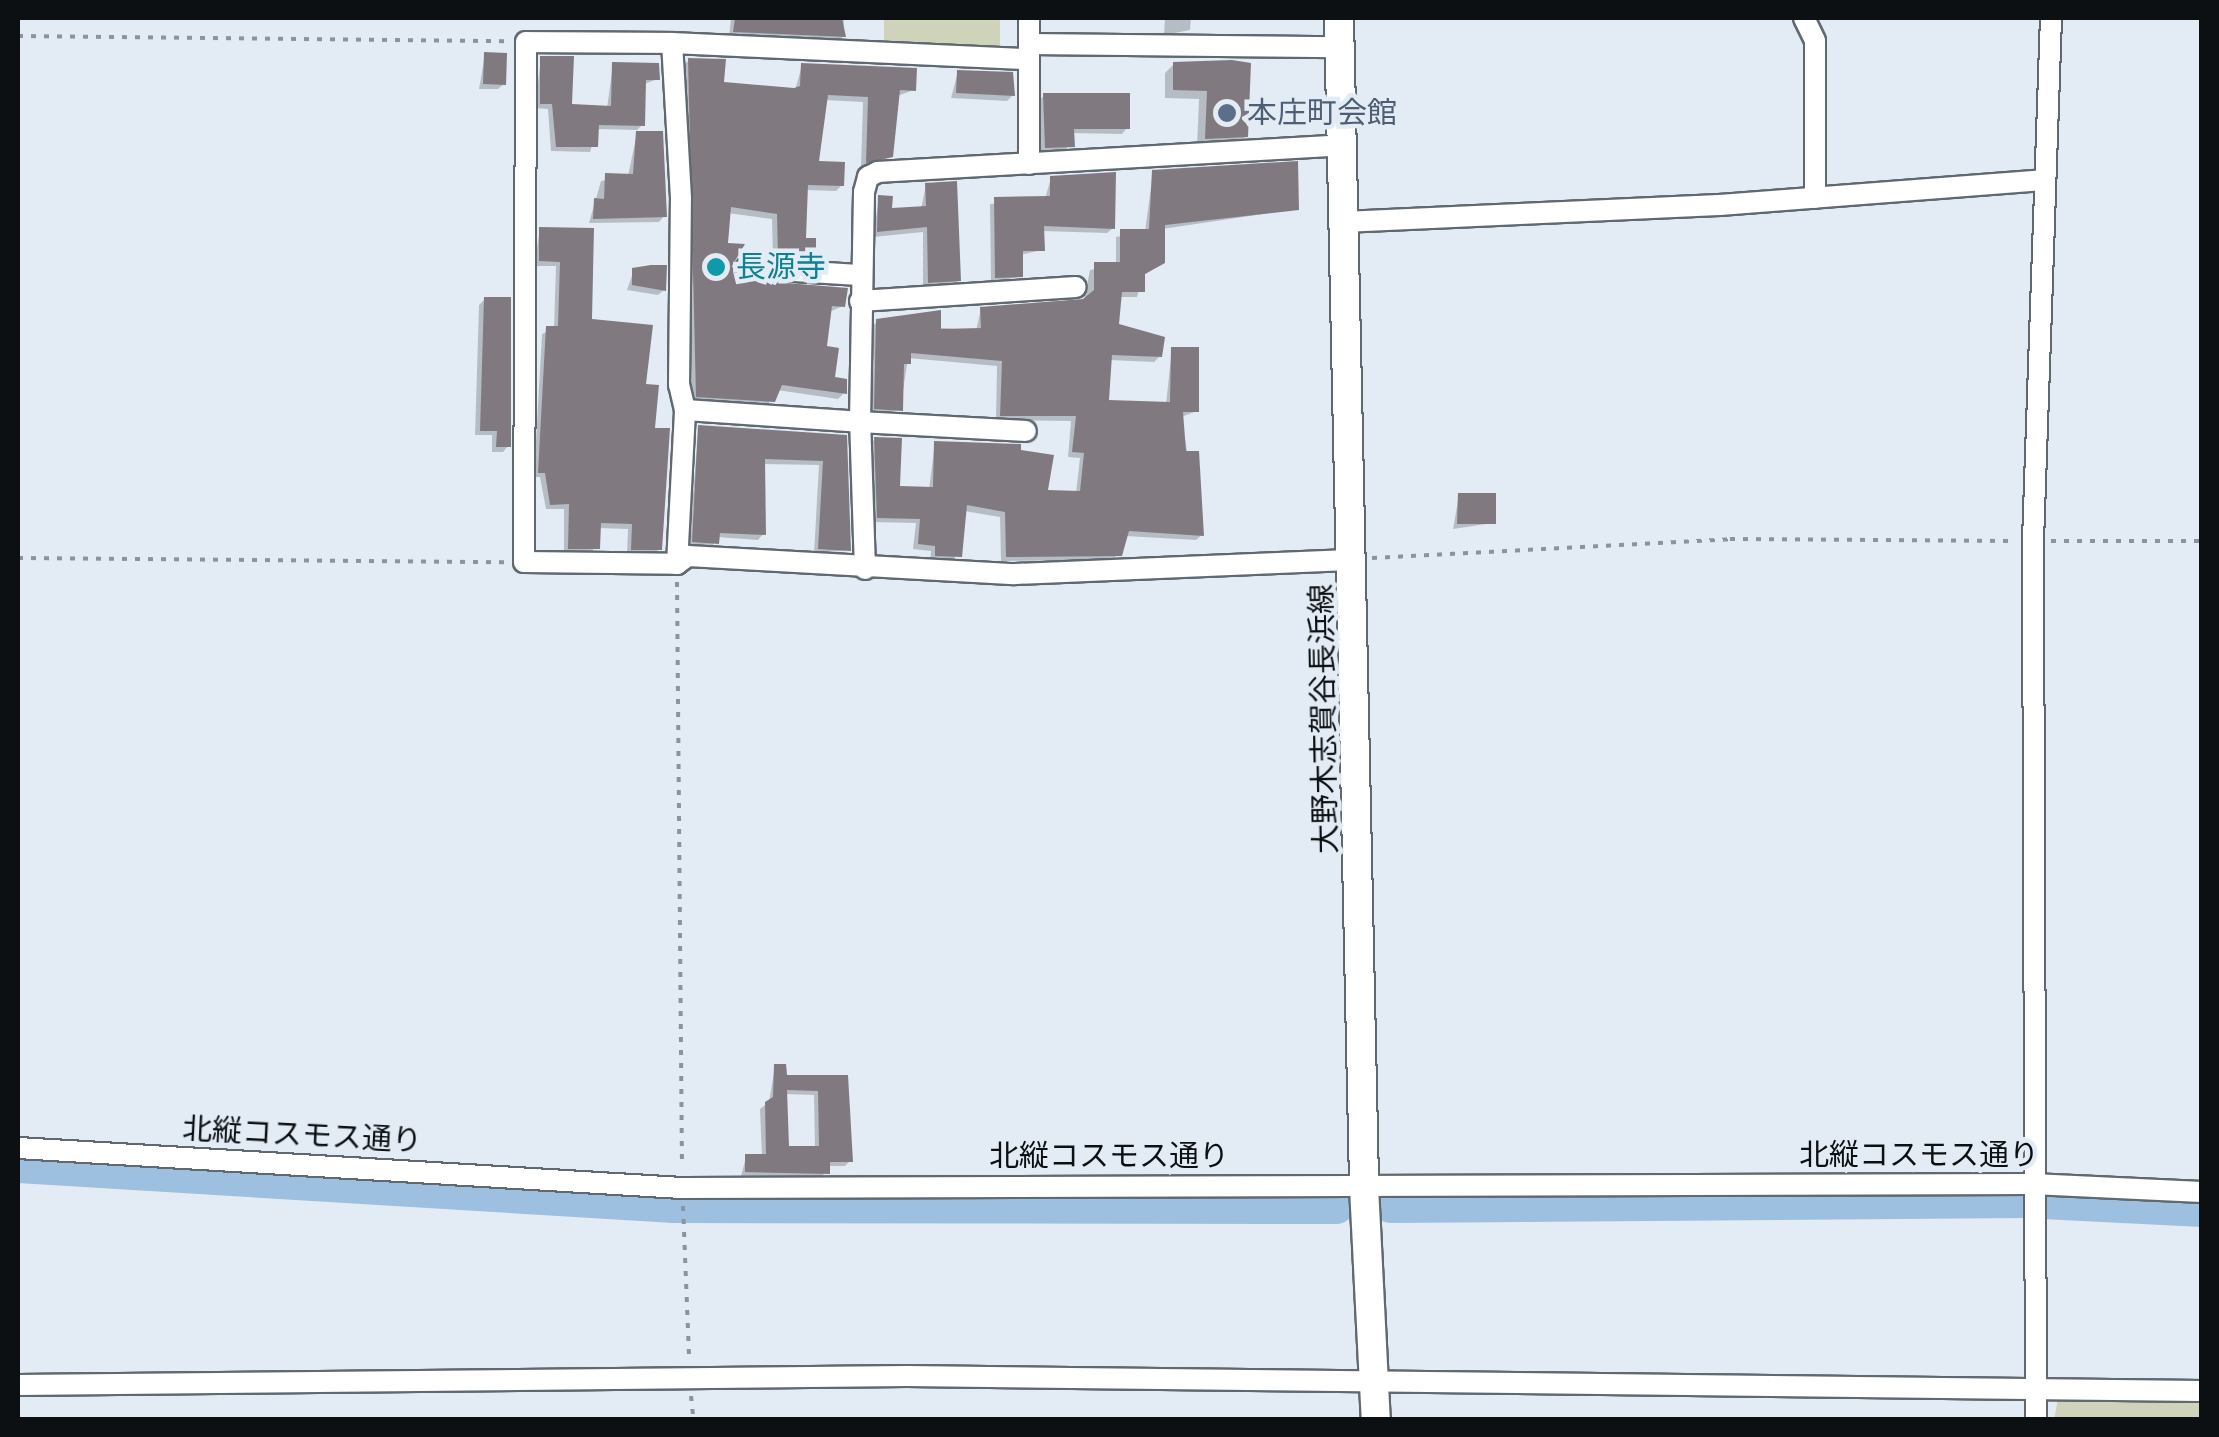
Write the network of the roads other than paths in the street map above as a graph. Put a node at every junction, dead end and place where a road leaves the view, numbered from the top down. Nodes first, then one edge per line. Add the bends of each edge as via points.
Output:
1 (1029, 18) edge
2 (1340, 18) edge
3 (1804, 18) edge
4 (2051, 18) edge
5 (672, 43) junction
6 (1340, 47) junction
7 (1029, 51) junction
8 (1341, 145) junction
9 (1029, 164) junction
10 (2043, 180) junction
11 (1814, 198) junction
12 (1342, 222) junction
13 (746, 268) dead end
14 (859, 275) junction
15 (1076, 287) dead end
16 (860, 301) junction
17 (685, 410) junction
18 (860, 422) junction
19 (1026, 431) dead end
20 (1354, 560) junction
21 (677, 564) junction
22 (865, 568) junction
23 (18, 1148) edge
24 (1364, 1187) junction
25 (2202, 1192) edge
26 (2032, 1194) junction
27 (1376, 1380) junction
28 (18, 1385) edge
29 (2037, 1387) junction
30 (2202, 1391) edge
31 (1376, 1420) edge
32 (2036, 1420) edge

1 - 7 street
2 - 6 main road, 大野木志賀谷長浜線
3 - 11 street via 1814,41
4 - 10 street
5 - 7 street
5 - 17 street via 681,198 678,385
5 - 21 street via 526,42 524,562
6 - 7 street
6 - 8 main road, 大野木志賀谷長浜線
7 - 9 street
8 - 9 street
8 - 12 main road, 大野木志賀谷長浜線
9 - 14 street via 868,176
10 - 11 street
10 - 26 street via 2033,541
11 - 12 street
12 - 20 main road, 大野木志賀谷長浜線
13 - 14 street
14 - 16 street
15 - 16 street
16 - 18 street
17 - 18 street
17 - 21 street
18 - 19 street
18 - 22 street
20 - 22 street via 1015,574
20 - 24 main road, 大野木志賀谷長浜線
21 - 22 street via 688,556
23 - 24 street, 北縦コスモス通り via 682,1188
24 - 26 street, 北縦コスモス通り
24 - 27 main road, 大野木志賀谷長浜線
25 - 26 street, 北縦コスモス通り
26 - 29 street
27 - 28 street
27 - 29 street
27 - 31 main road, 大野木志賀谷長浜線
29 - 30 street
29 - 32 street

